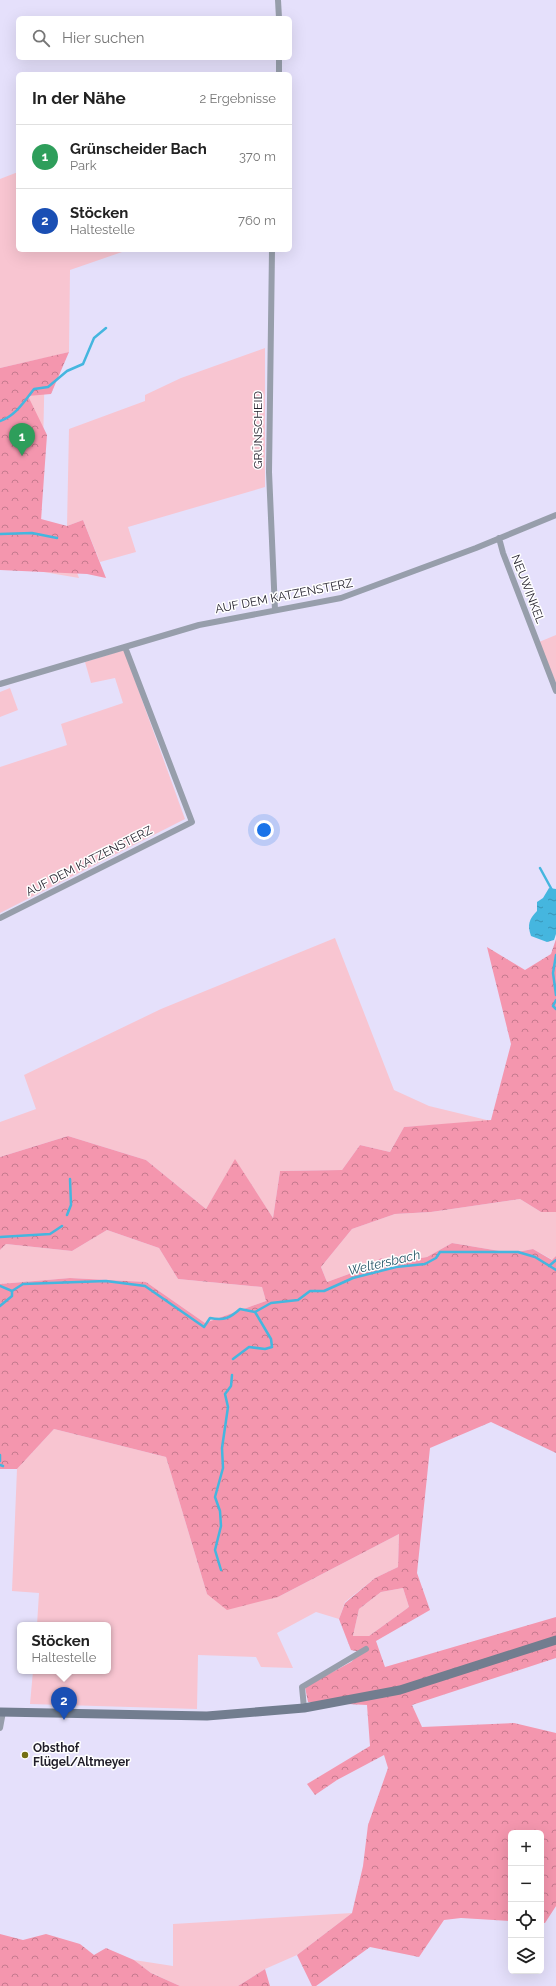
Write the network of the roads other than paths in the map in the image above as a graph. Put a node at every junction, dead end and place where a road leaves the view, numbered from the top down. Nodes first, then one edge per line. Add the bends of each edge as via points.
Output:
1 (278, 0) edge
2 (279, 16) edge
3 (279, 60) edge
4 (279, 72) edge
5 (272, 252) edge
6 (556, 515) edge
7 (499, 538) junction
8 (275, 610) junction
9 (125, 646) junction
10 (0, 684) edge
11 (556, 691) edge
12 (0, 918) edge
13 (556, 1640) edge
14 (366, 1649) dead end
15 (304, 1708) junction
16 (1, 1712) edge
17 (0, 1728) edge

1 - 2 street
3 - 4 street
5 - 8 street, GRÜNSCHEID via 268,427
6 - 7 street, AUF DEM KATZENSTERZ
7 - 8 street, AUF DEM KATZENSTERZ via 364,591 341,598
7 - 11 street, NEUWINKEL
8 - 9 street, AUF DEM KATZENSTERZ via 199,625
9 - 10 street, AUF DEM KATZENSTERZ
9 - 12 street, AUF DEM KATZENSTERZ via 192,822
13 - 15 main road via 400,1690
14 - 15 street via 302,1687
15 - 16 main road via 207,1716
16 - 17 street

